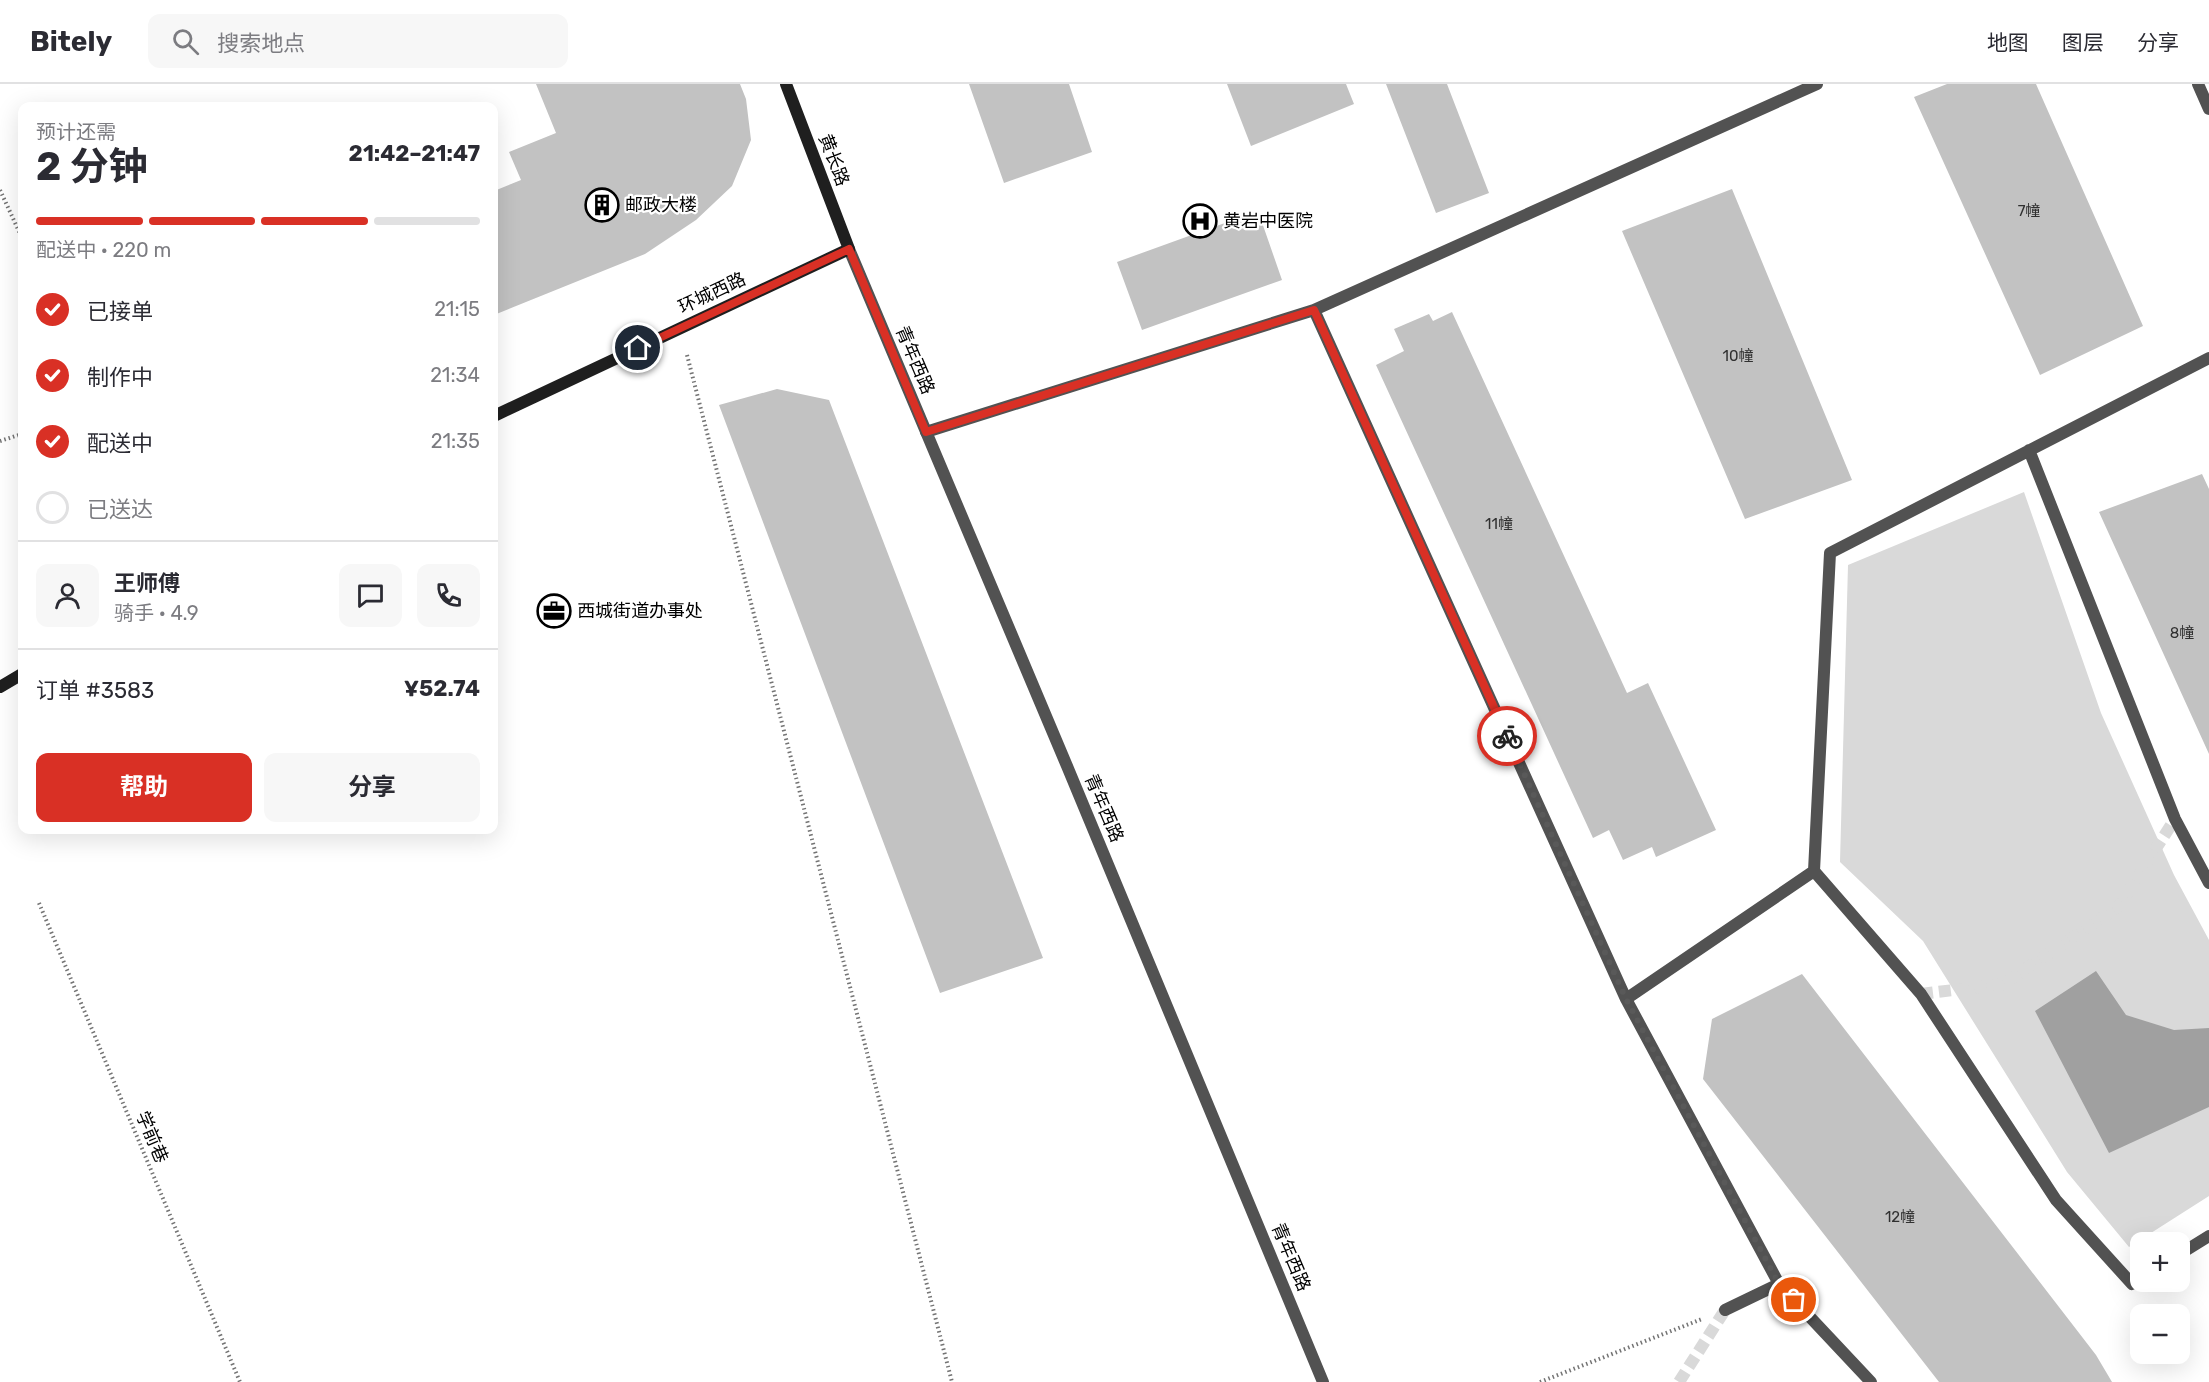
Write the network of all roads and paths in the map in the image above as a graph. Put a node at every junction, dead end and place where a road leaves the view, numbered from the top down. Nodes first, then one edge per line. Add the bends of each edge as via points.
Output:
1 (786, 84) edge
2 (1817, 84) edge
3 (2198, 84) edge
4 (2209, 109) edge
5 (0, 190) edge
6 (18, 229) edge
7 (849, 249) junction
8 (1314, 310) junction
9 (680, 328) junction
10 (2209, 358) edge
11 (498, 414) edge
12 (926, 432) junction
13 (18, 435) edge
14 (0, 441) edge
15 (2029, 450) junction
16 (18, 676) edge
17 (0, 687) edge
18 (1814, 871) junction
19 (2209, 883) edge
20 (39, 903) dead end
21 (1626, 999) junction
22 (2209, 1236) edge
23 (2190, 1248) edge
24 (2130, 1282) edge
25 (1779, 1284) junction
26 (1725, 1310) joint
27 (240, 1382) edge
28 (952, 1382) edge
29 (1323, 1382) edge
30 (1540, 1382) edge
31 (1871, 1382) edge

1 - 7 main road, 黄长路
2 - 8 street
3 - 4 street
5 - 6 path
7 - 9 main road, 环城西路
7 - 12 street, 青年西路
8 - 12 street
8 - 21 street
9 - 11 main road, 环城西路
9 - 28 path
10 - 15 street
12 - 29 street, 青年西路
13 - 14 path
15 - 18 street via 1830,553
15 - 19 street via 2175,819
16 - 17 main road
18 - 21 street
18 - 24 street via 1920,994 2056,1200
20 - 27 path, 学前巷
21 - 25 street
22 - 23 street
25 - 26 street
25 - 31 street
26 - 30 path

